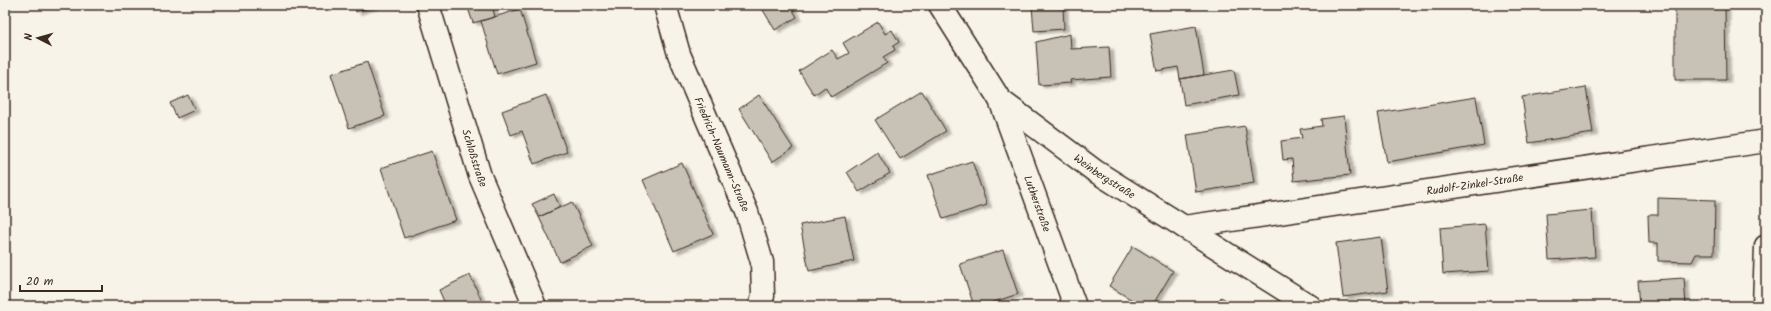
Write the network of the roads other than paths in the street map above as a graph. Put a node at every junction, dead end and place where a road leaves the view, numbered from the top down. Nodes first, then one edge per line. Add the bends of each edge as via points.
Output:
1 (428, 5) edge
2 (665, 5) edge
3 (940, 5) edge
4 (1000, 100) junction
5 (1766, 141) edge
6 (1184, 227) junction
7 (1766, 246) edge
8 (535, 306) edge
9 (760, 306) edge
10 (1075, 306) edge
11 (1310, 306) edge
12 (1764, 306) edge

1 - 8 street, Schloßstraße via 480,176
2 - 9 street, Friedrich-Naumann-Straße via 679,54 747,212 762,262 763,296
3 - 4 street, Weinbergstraße
4 - 6 street, Weinbergstraße via 1095,171
4 - 10 street, Lutherstraße
5 - 6 street, Rudolf-Zinkel-Straße
6 - 11 street, Weinbergstraße
7 - 12 street

